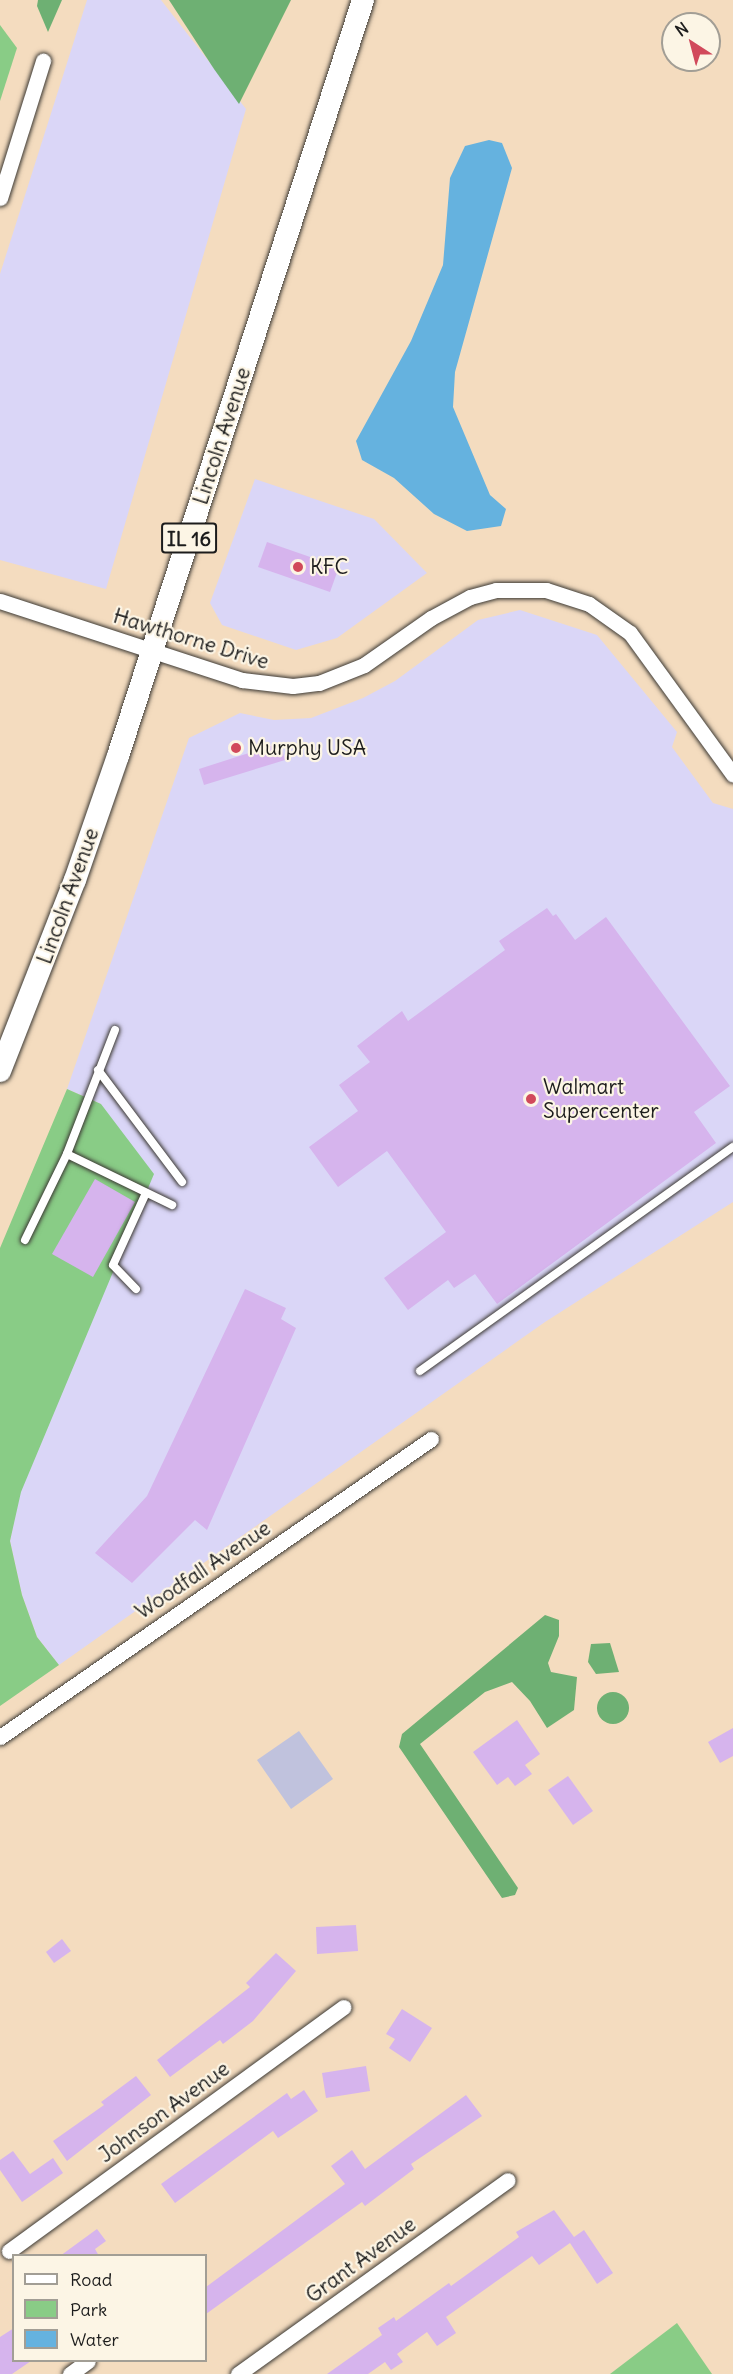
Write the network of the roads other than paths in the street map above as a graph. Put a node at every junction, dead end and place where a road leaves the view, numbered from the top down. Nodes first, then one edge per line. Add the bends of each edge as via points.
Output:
1 (363, 0) edge
2 (43, 61) dead end
3 (0, 198) edge
4 (0, 602) edge
5 (153, 651) junction
6 (730, 767) edge
7 (115, 1030) dead end
8 (98, 1070) junction
9 (0, 1071) edge
10 (733, 1147) edge
11 (67, 1154) junction
12 (182, 1182) dead end
13 (146, 1193) junction
14 (172, 1205) dead end
15 (25, 1240) dead end
16 (135, 1289) dead end
17 (420, 1371) dead end
18 (431, 1439) dead end
19 (0, 1737) edge
20 (344, 2007) dead end
21 (508, 2180) dead end
22 (7, 2249) edge
23 (87, 2362) edge
24 (70, 2374) edge
25 (238, 2374) edge

1 - 5 main road, Lincoln Avenue / IL 16
2 - 3 street
4 - 5 street, Hawthorne Drive
5 - 6 street, Hawthorne Drive via 266,685 319,683 364,665 431,618 470,597 496,590 546,590 589,604 630,633
5 - 9 main road, Lincoln Avenue / IL 16 via 75,880
7 - 8 lane
8 - 11 lane via 87,1109
8 - 12 lane
10 - 17 lane
11 - 13 lane
11 - 15 lane
13 - 14 lane
13 - 16 lane via 113,1265
18 - 19 street, Woodfall Avenue
20 - 22 street, Johnson Avenue
21 - 25 street, Grant Avenue
23 - 24 street

